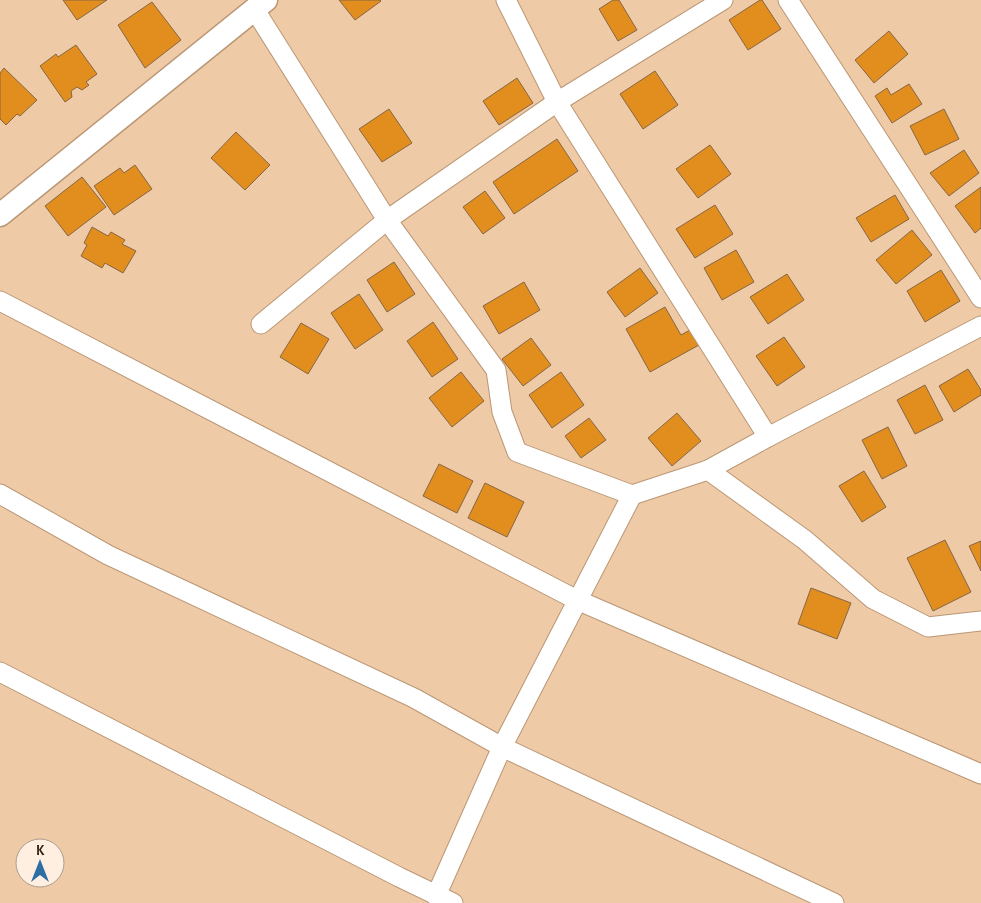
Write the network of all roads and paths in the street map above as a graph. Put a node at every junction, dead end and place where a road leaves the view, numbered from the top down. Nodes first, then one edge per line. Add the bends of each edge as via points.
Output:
1 (506, 0) edge
2 (723, 0) edge
3 (788, 0) edge
4 (261, 5) edge
5 (557, 102) junction
6 (0, 215) edge
7 (387, 220) junction
8 (981, 298) edge
9 (0, 301) edge
10 (261, 324) dead end
11 (981, 326) edge
12 (768, 436) junction
13 (708, 470) junction
14 (0, 494) edge
15 (632, 495) junction
16 (577, 600) junction
17 (981, 621) edge
18 (0, 672) edge
19 (502, 747) junction
20 (981, 774) edge
21 (445, 899) edge
22 (834, 903) edge

1 - 5 street
2 - 5 street
3 - 8 street
4 - 6 street
4 - 7 street
5 - 7 street
5 - 12 street
7 - 10 street
7 - 15 street via 496,370 502,412 516,452
9 - 16 street
11 - 12 street
12 - 13 street
13 - 15 street
13 - 17 street via 805,540 873,599 928,626
14 - 19 street via 108,555 414,698
15 - 16 street
16 - 19 street
16 - 20 street
18 - 21 street
19 - 21 street
19 - 22 street

